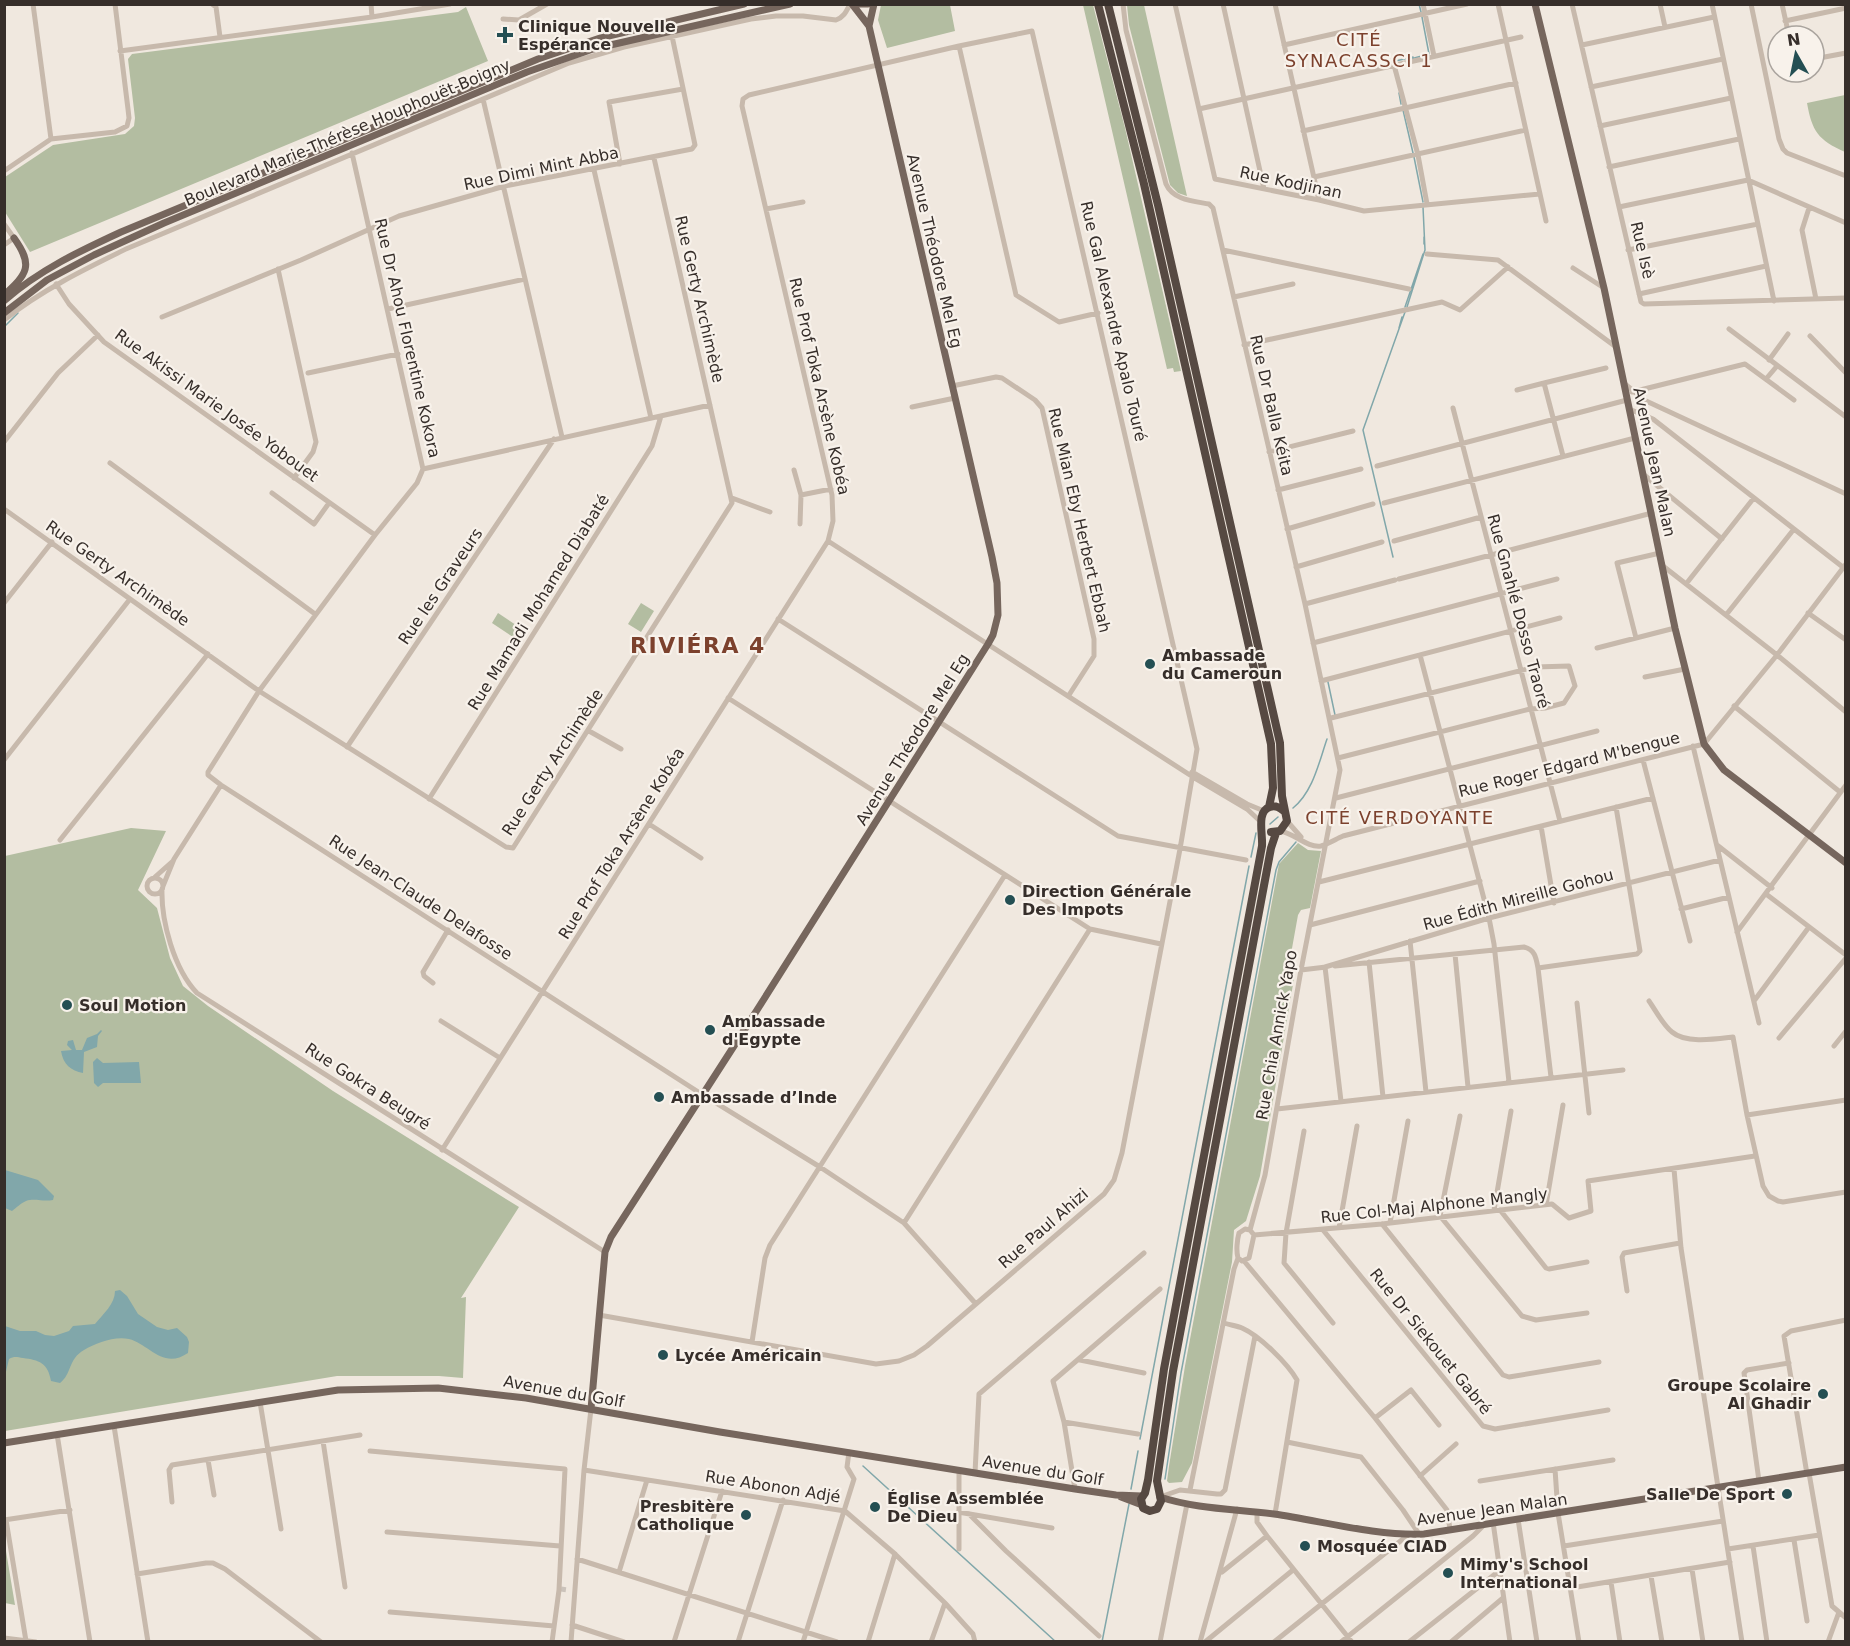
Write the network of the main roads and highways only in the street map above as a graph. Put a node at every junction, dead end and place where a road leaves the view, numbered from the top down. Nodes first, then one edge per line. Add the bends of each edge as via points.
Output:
1 (744, 4) edge
2 (790, 4) edge
3 (852, 4) edge
4 (868, 4) edge
5 (874, 4) edge
6 (1098, 4) edge
7 (1108, 4) edge
8 (1535, 4) edge
9 (869, 26) junction
10 (14, 238) road end
11 (4, 295) edge
12 (4, 301) edge
13 (4, 313) edge
14 (1266, 809) junction
15 (1284, 811) junction
16 (1262, 825) junction
17 (1278, 832) junction
18 (1845, 863) edge
19 (591, 1409) junction
20 (4, 1443) edge
21 (1845, 1467) edge
22 (1144, 1494) junction
23 (1116, 1495) junction
24 (1159, 1495) junction
25 (1184, 1503) junction
26 (1142, 1505) junction
27 (1159, 1507) junction

1 - 12 main road, Boulevard Marie-Thérèse Houphouët-Boigny via 600,38 538,59 121,232 68,257
2 - 13 main road, Boulevard Marie-Thérèse Houphouët-Boigny via 593,49 527,72 94,255 47,280
3 - 4 main road
3 - 9 main road
5 - 9 main road
6 - 14 highway via 1144,184 1268,733 1273,779
7 - 15 highway via 1280,743
8 - 18 main road, Avenue Jean Malan via 1604,288 1675,628 1704,744 1724,770
9 - 19 main road, Avenue Théodore Mel Eg via 997,583 998,615 993,635 939,723 614,1232 606,1252
10 - 11 main road via 24,255 26,269
14 - 15 highway via 1277,807
14 - 16 highway
15 - 17 highway via 1287,821
16 - 17 highway via 1269,832
16 - 22 highway via 1262,846
17 - 24 highway via 1271,848 1173,1371 1157,1481
19 - 20 main road, Avenue du Golf via 429,1387 338,1390
19 - 23 main road, Avenue du Golf
21 - 25 main road, Avenue Jean Malan via 1408,1535
22 - 23 main road, Avenue du Golf
22 - 24 highway via 1152,1491
22 - 26 highway
23 - 26 main road, Avenue du Golf
24 - 25 main road, Avenue Jean Malan
24 - 27 highway
25 - 27 main road, Avenue Jean Malan
26 - 27 highway via 1150,1511

